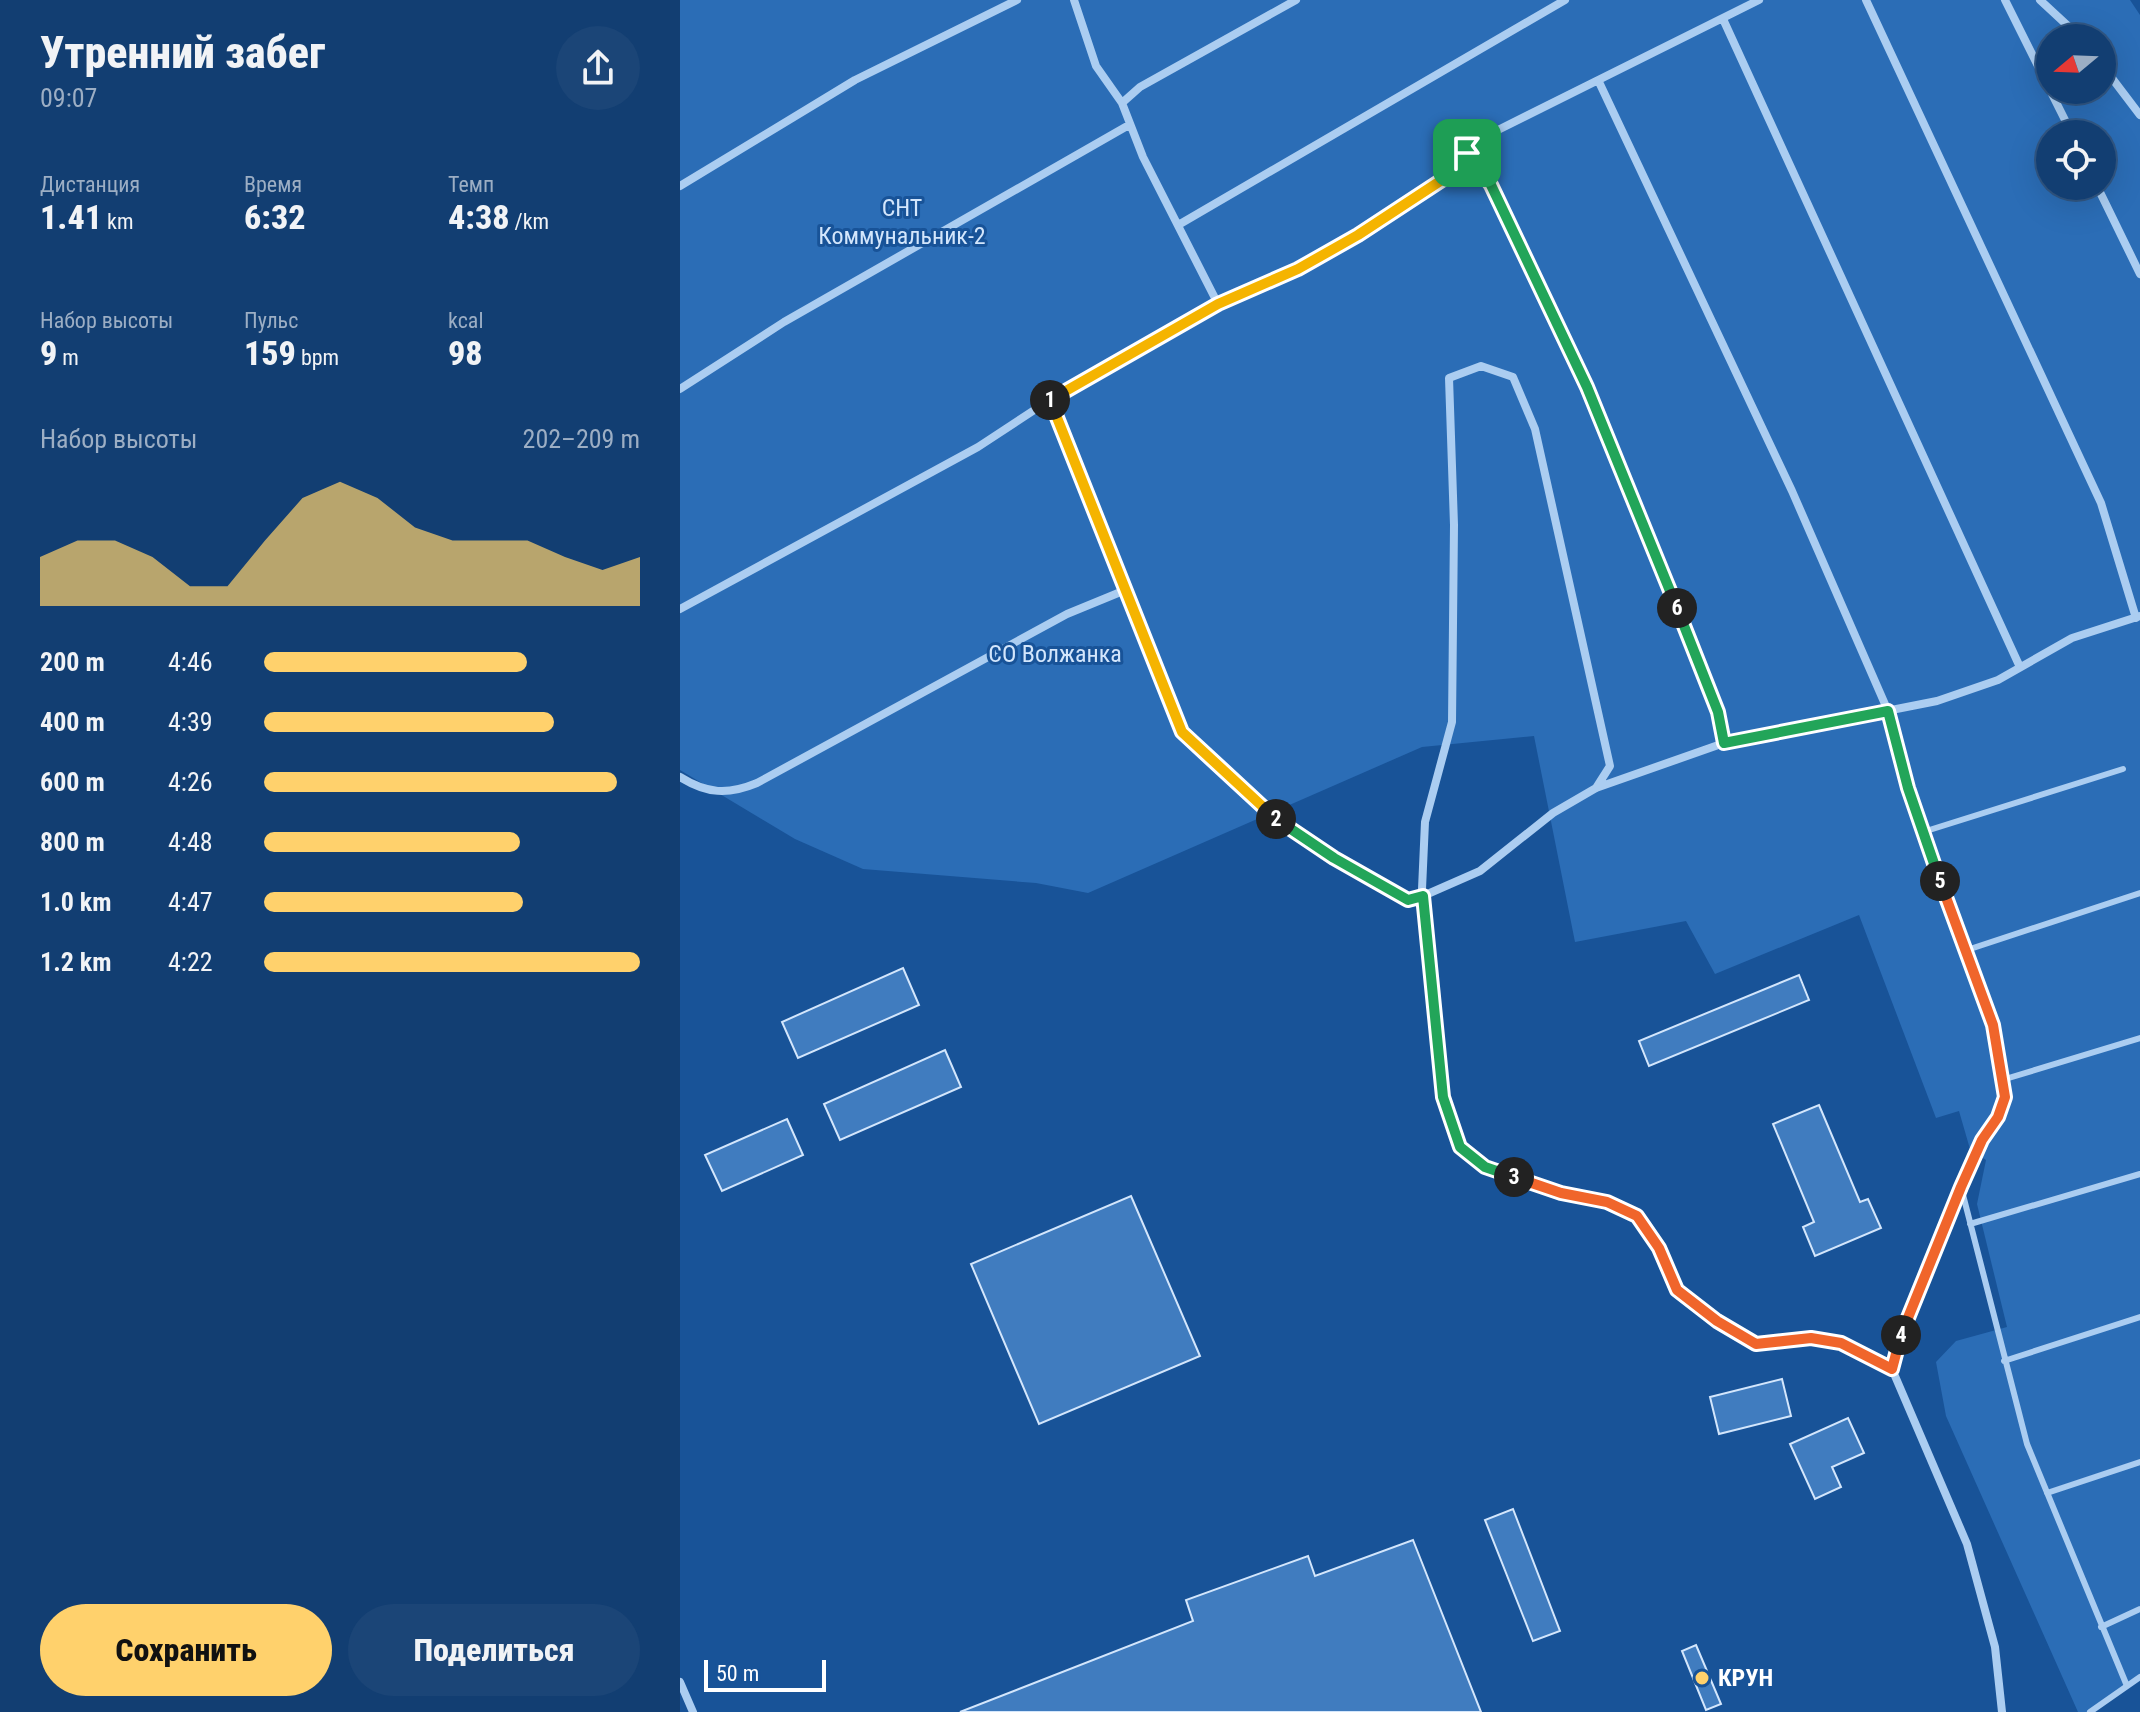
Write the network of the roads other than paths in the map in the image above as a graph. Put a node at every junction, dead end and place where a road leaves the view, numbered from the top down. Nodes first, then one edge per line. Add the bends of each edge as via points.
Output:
1 (1017, 0) edge
2 (1074, 0) edge
3 (1296, 0) edge
4 (1565, 0) edge
5 (1759, 0) edge
6 (1866, 0) edge
7 (2005, 0) edge
8 (2040, 0) edge
9 (1723, 19) junction
10 (2066, 24) edge
11 (1599, 82) junction
12 (2116, 83) edge
13 (1122, 103) junction
14 (2140, 115) edge
15 (2065, 120) edge
16 (1129, 125) junction
17 (1467, 153) junction
18 (680, 186) edge
19 (2104, 200) edge
20 (1180, 224) junction
21 (2140, 274) edge
22 (1218, 304) junction
23 (680, 389) edge
24 (1048, 401) junction
25 (1123, 591) junction
26 (680, 609) edge
27 (2138, 617) edge
28 (2019, 665) junction
29 (1888, 711) junction
30 (1724, 743) junction
31 (2123, 769) dead end
32 (680, 777) edge
33 (1596, 788) junction
34 (1923, 832) junction
35 (2140, 893) edge
36 (1423, 896) junction
37 (1964, 951) junction
38 (2140, 1038) edge
39 (2002, 1080) junction
40 (2140, 1174) edge
41 (1961, 1187) junction
42 (1970, 1224) junction
43 (2140, 1317) edge
44 (2004, 1361) junction
45 (1892, 1369) junction
46 (2140, 1462) edge
47 (2047, 1493) junction
48 (2140, 1609) edge
49 (2101, 1627) junction
50 (2140, 1677) edge
51 (680, 1682) edge
52 (2127, 1686) junction
53 (693, 1712) edge
54 (2002, 1712) edge
55 (2090, 1712) edge

1 - 18 street via 855,80
2 - 13 street via 1096,66
3 - 13 street via 1140,87
4 - 20 street
5 - 9 street
6 - 27 street via 2101,503
7 - 15 street
8 - 10 street
9 - 11 street
9 - 28 street
11 - 17 street via 1486,136
11 - 29 street via 1792,491
12 - 14 street
13 - 16 street
16 - 20 street
16 - 23 street via 784,322
17 - 22 street via 1451,174 1358,235
17 - 30 street via 1491,185 1587,387 1718,712
19 - 21 street
20 - 22 street
22 - 24 street
24 - 25 street
24 - 26 street via 978,447
25 - 32 street via 1067,614 757,783 737,791 709,792
25 - 36 street via 1182,732 1286,829 1408,900
27 - 28 street via 2072,638
28 - 29 street via 1998,680
29 - 30 street
29 - 34 street
30 - 33 street
31 - 34 lane
33 - 36 street via 1553,813 1480,871
33 - 36 street via 1610,766 1535,429 1513,377 1481,366 1449,378 1452,722 1425,822
34 - 37 street
35 - 37 lane
36 - 45 street via 1443,1097 1460,1147 1485,1167 1561,1193 1607,1202 1637,1216 1659,1248 1677,1290 1756,1344 1811,1338 1841,1343
37 - 39 street via 1993,1025
38 - 39 lane
39 - 41 street via 2005,1097 1998,1117
40 - 42 lane
41 - 42 lane
41 - 45 street via 1903,1327
42 - 44 lane
43 - 44 lane
44 - 47 lane
45 - 54 street via 1967,1544 1995,1647
46 - 47 lane
47 - 49 lane
48 - 49 lane
49 - 52 lane
50 - 52 lane
51 - 53 street
52 - 55 lane

